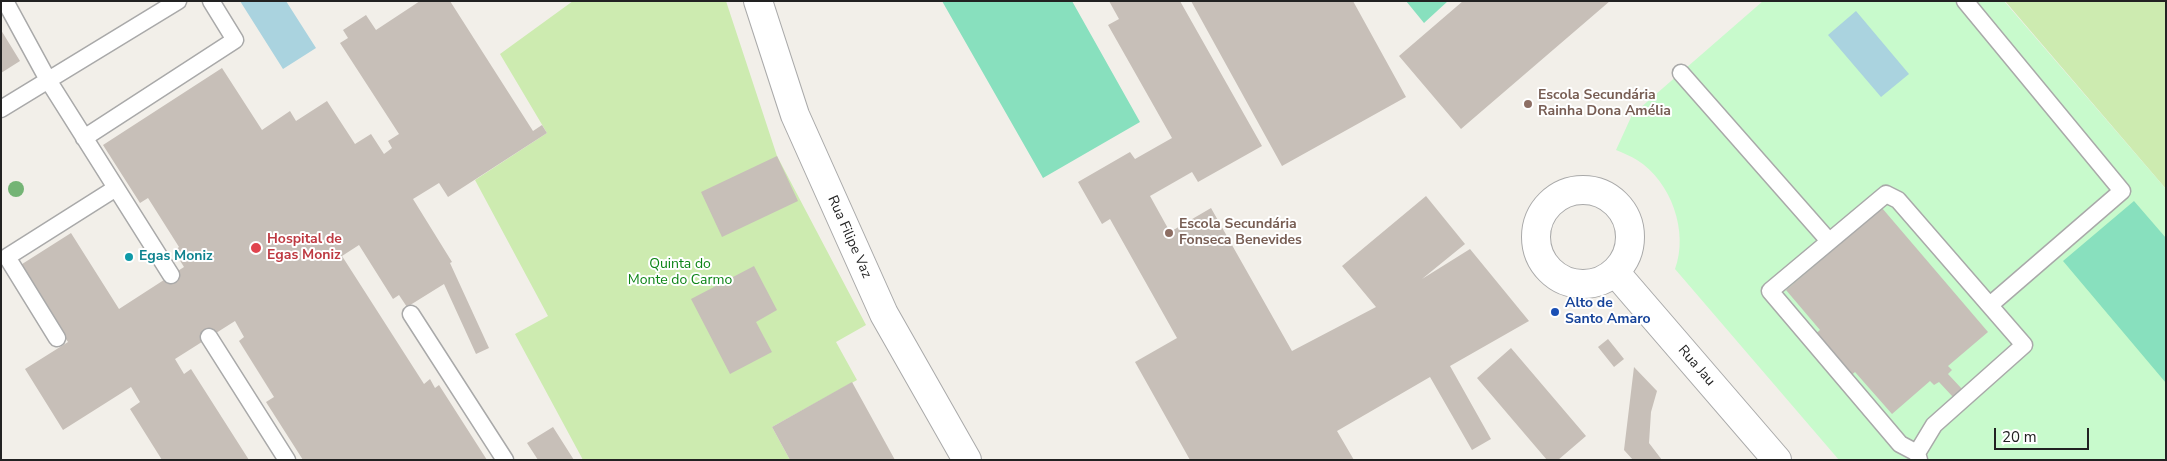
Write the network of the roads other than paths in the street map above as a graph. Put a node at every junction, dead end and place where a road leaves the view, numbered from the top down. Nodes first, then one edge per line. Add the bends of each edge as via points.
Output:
1 (5, 1) edge
2 (178, 1) edge
3 (211, 1) edge
4 (758, 1) edge
5 (1965, 1) edge
6 (1682, 72) dead end
7 (48, 80) junction
8 (1, 109) edge
9 (84, 138) junction
10 (116, 188) junction
11 (1829, 241) junction
12 (1615, 272) dead end
13 (171, 275) dead end
14 (1990, 306) junction
15 (411, 314) dead end
16 (209, 337) dead end
17 (56, 338) dead end
18 (1918, 456) edge
19 (287, 460) edge
20 (505, 460) edge
21 (967, 460) edge
22 (1777, 460) edge

1 - 7 lane
2 - 7 lane
3 - 9 lane via 235,40
4 - 21 street, Rua Filipe Vaz via 795,115 884,314
5 - 14 lane via 2122,191
6 - 11 lane
7 - 8 lane
7 - 9 lane
9 - 10 lane
10 - 13 lane
10 - 17 lane via 7,257
11 - 14 lane via 1886,194 1898,200
11 - 18 lane via 1770,291 1900,444
12 - 22 street, Rua Jau
14 - 18 lane via 2024,345 1934,425
15 - 20 lane
16 - 19 lane

